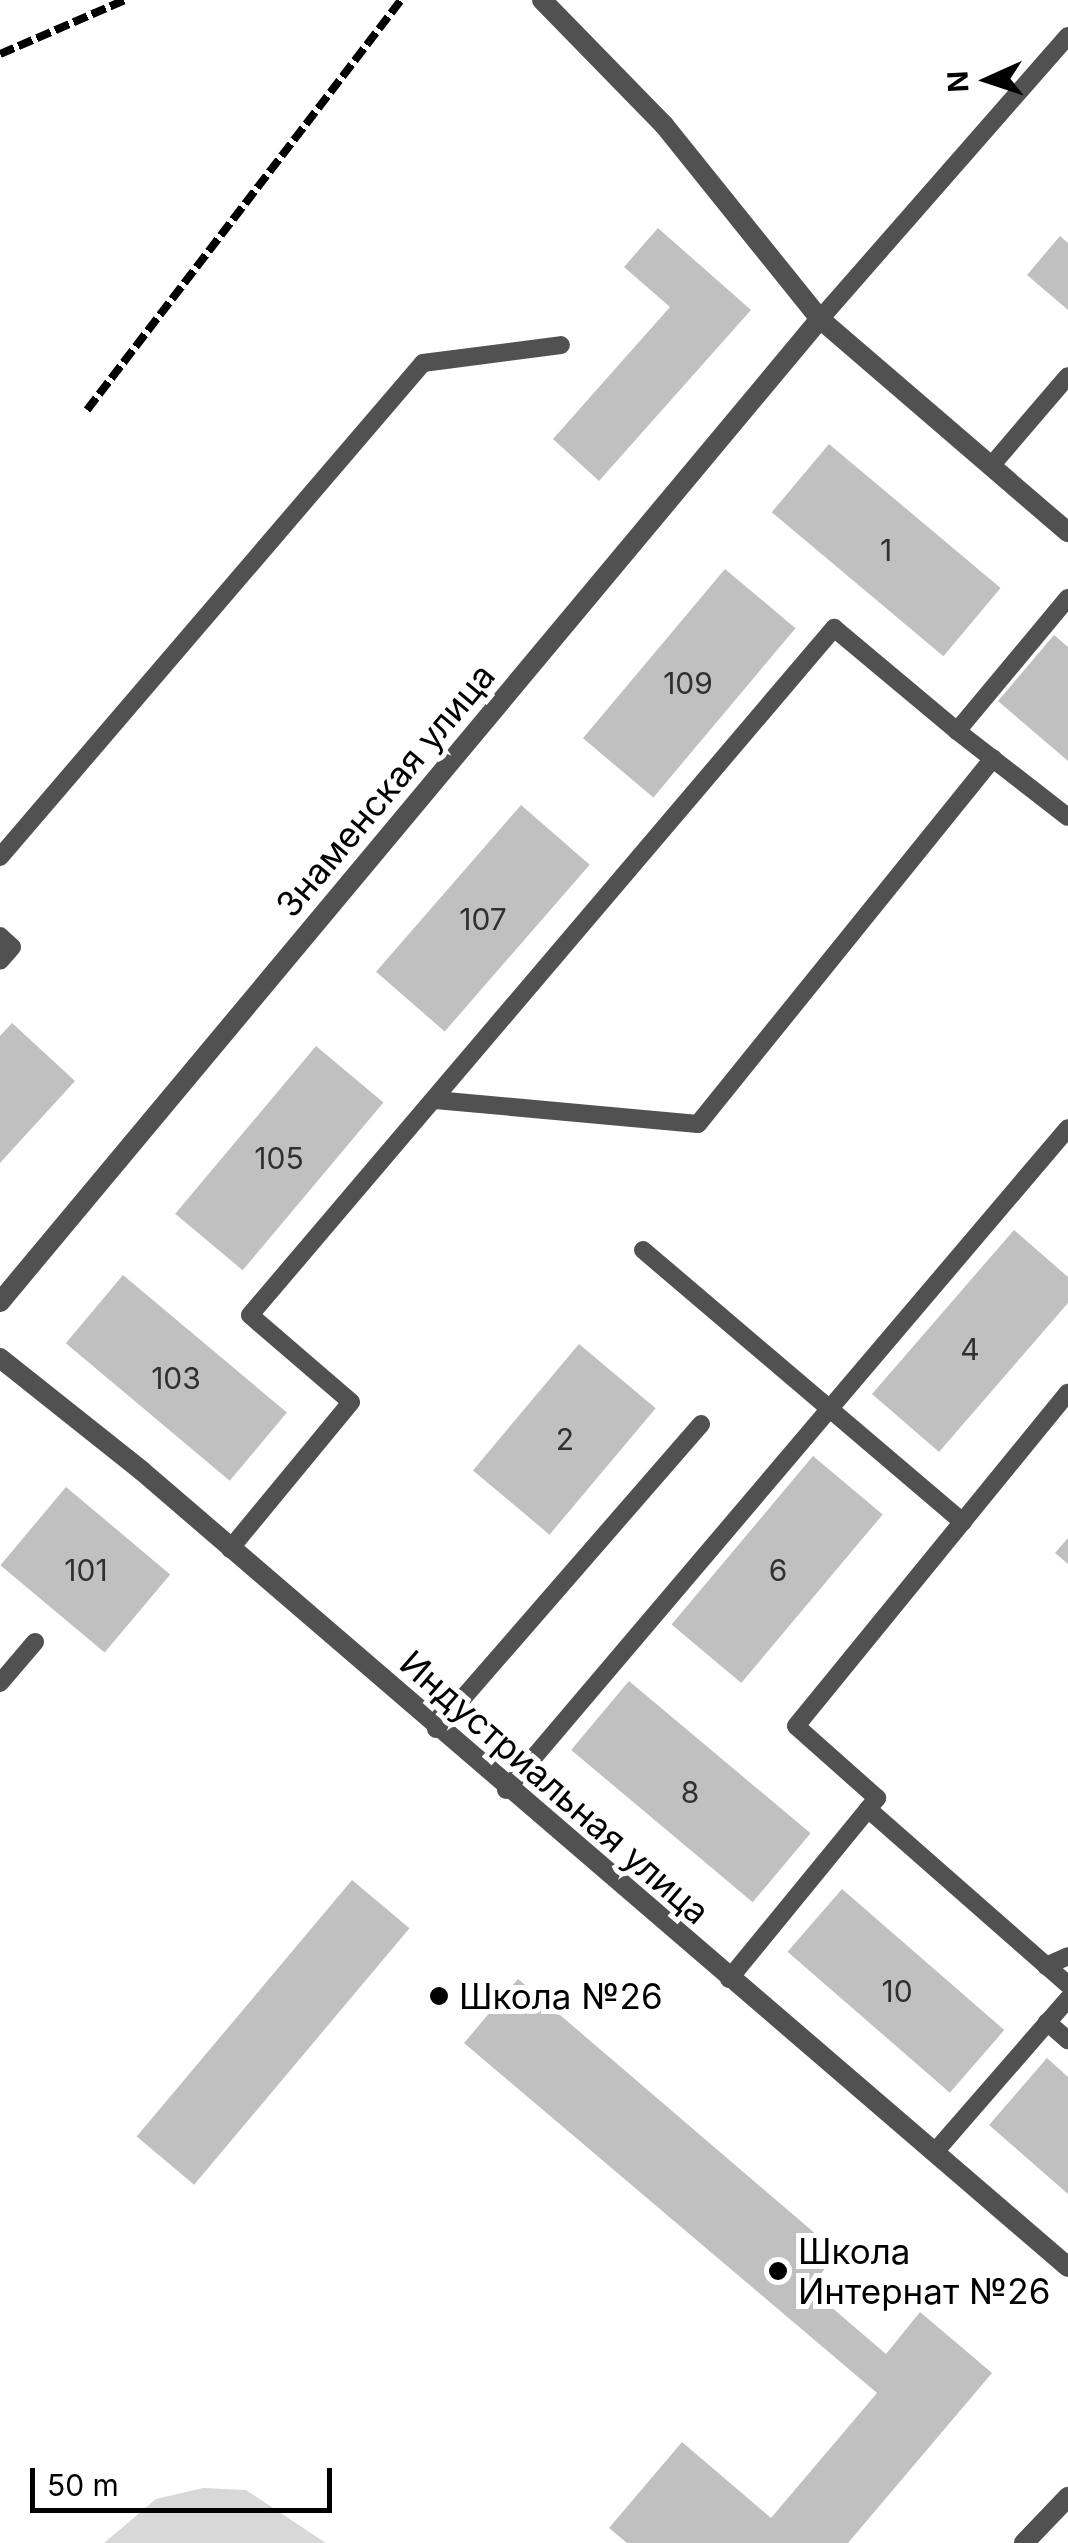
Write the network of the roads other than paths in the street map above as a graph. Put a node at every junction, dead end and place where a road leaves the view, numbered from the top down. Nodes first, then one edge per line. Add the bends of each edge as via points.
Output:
1 (542, 0) edge
2 (1068, 36) edge
3 (820, 319) junction
4 (560, 345) dead end
5 (1068, 376) edge
6 (992, 466) junction
7 (1068, 532) edge
8 (1068, 598) edge
9 (957, 730) junction
10 (993, 758) junction
11 (1068, 817) edge
12 (0, 857) edge
13 (0, 936) edge
14 (0, 961) edge
15 (435, 1100) junction
16 (1068, 1128) edge
17 (643, 1250) dead end
18 (0, 1302) edge
19 (0, 1358) edge
20 (1068, 1393) edge
21 (830, 1409) junction
22 (701, 1424) dead end
23 (962, 1522) junction
24 (230, 1549) junction
25 (35, 1642) dead end
26 (0, 1683) edge
27 (436, 1729) junction
28 (506, 1790) junction
29 (868, 1810) junction
30 (1068, 1956) edge
31 (1046, 1966) junction
32 (729, 1979) junction
33 (1068, 1985) edge
34 (1068, 1999) edge
35 (1048, 2022) junction
36 (1068, 2040) edge
37 (934, 2153) junction
38 (1068, 2267) edge
39 (1068, 2498) edge
40 (1024, 2543) edge

1 - 3 street via 664,126
2 - 3 lane
3 - 6 street
3 - 18 street, Знаменская улица
4 - 12 lane via 423,363
5 - 6 lane
6 - 7 street
8 - 9 lane
9 - 10 lane
9 - 15 lane via 834,628
10 - 11 lane
10 - 15 lane via 698,1124
13 - 14 lane via 12,947
15 - 24 lane via 250,1315 351,1402
16 - 21 lane
17 - 21 lane
19 - 24 street, Индустриальная улица
20 - 23 lane
21 - 23 lane
21 - 28 lane
22 - 27 lane
23 - 29 lane via 796,1726 877,1798
24 - 27 street, Индустриальная улица
25 - 26 lane
27 - 28 street, Индустриальная улица
28 - 32 street, Индустриальная улица
29 - 31 lane
29 - 32 lane
30 - 31 lane
31 - 33 lane
32 - 37 street, Индустриальная улица
34 - 35 lane
35 - 36 lane
35 - 37 lane
37 - 38 street, Индустриальная улица
39 - 40 street

